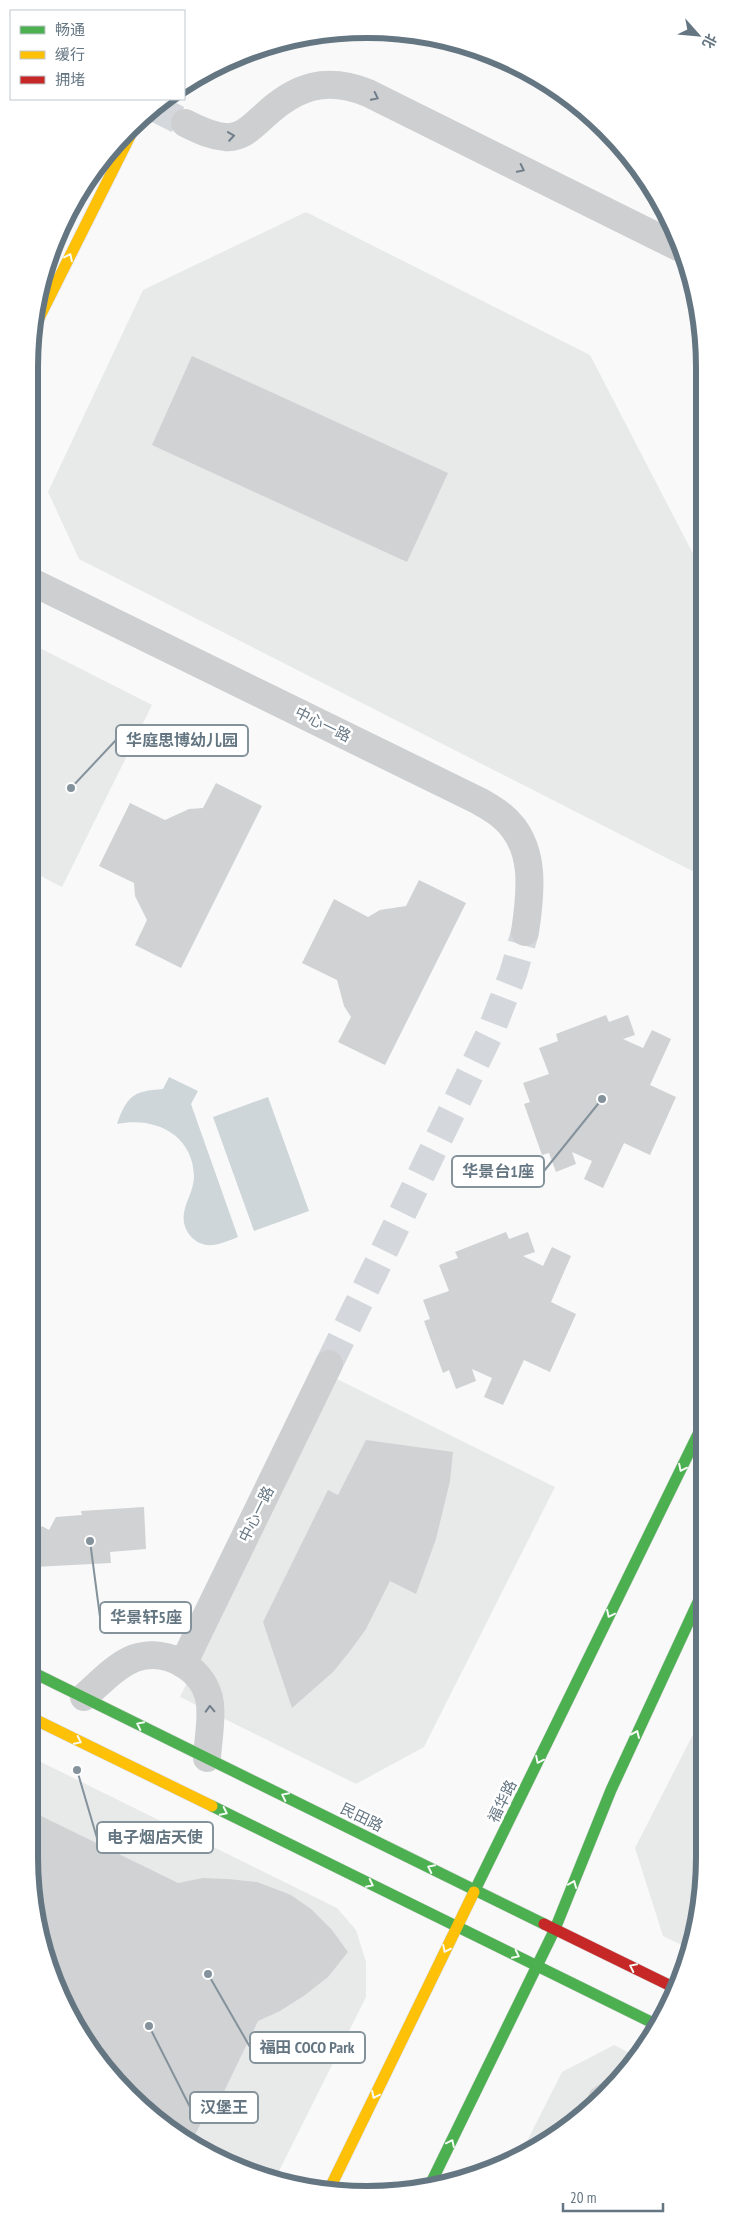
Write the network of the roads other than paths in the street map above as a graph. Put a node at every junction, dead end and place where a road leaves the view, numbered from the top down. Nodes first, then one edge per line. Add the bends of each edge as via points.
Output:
1 (185, 123) tunnel mouth
2 (127, 142) edge
3 (671, 244) edge
4 (42, 311) edge
5 (38, 585) edge
6 (525, 932) tunnel mouth
7 (329, 1364) tunnel mouth
8 (696, 1438) edge
9 (696, 1606) edge
10 (183, 1664) junction
11 (38, 1675) edge
12 (84, 1697) junction
13 (38, 1721) edge
14 (207, 1758) junction
15 (475, 1890) junction
16 (457, 1927) junction
17 (555, 1929) junction
18 (538, 1966) junction
19 (669, 1985) edge
20 (651, 2021) edge
21 (433, 2178) edge
22 (332, 2184) edge

1 -> 3 street via 213,135 236,136 295,94 312,86 341,84 368,94
4 -> 2 street
5 - 6 street, 中心一路 via 479,800 502,816 521,837 529,862 531,895
7 - 10 street, 中心一路
8 -> 15 street, 福华路
17 -> 9 street via 611,1790
10 - 12 street via 163,1656 136,1658
14 -> 10 street via 210,1703 202,1682
11 - 12 street, 民田路
14 -> 12 street, 民田路
13 -> 16 street
15 -> 14 street, 民田路
15 - 16 street, 福华路
15 - 17 street, 民田路
16 -> 18 street
16 -> 22 street, 福华路
17 - 18 street
19 -> 17 street, 民田路
18 - 20 street
21 -> 18 street

